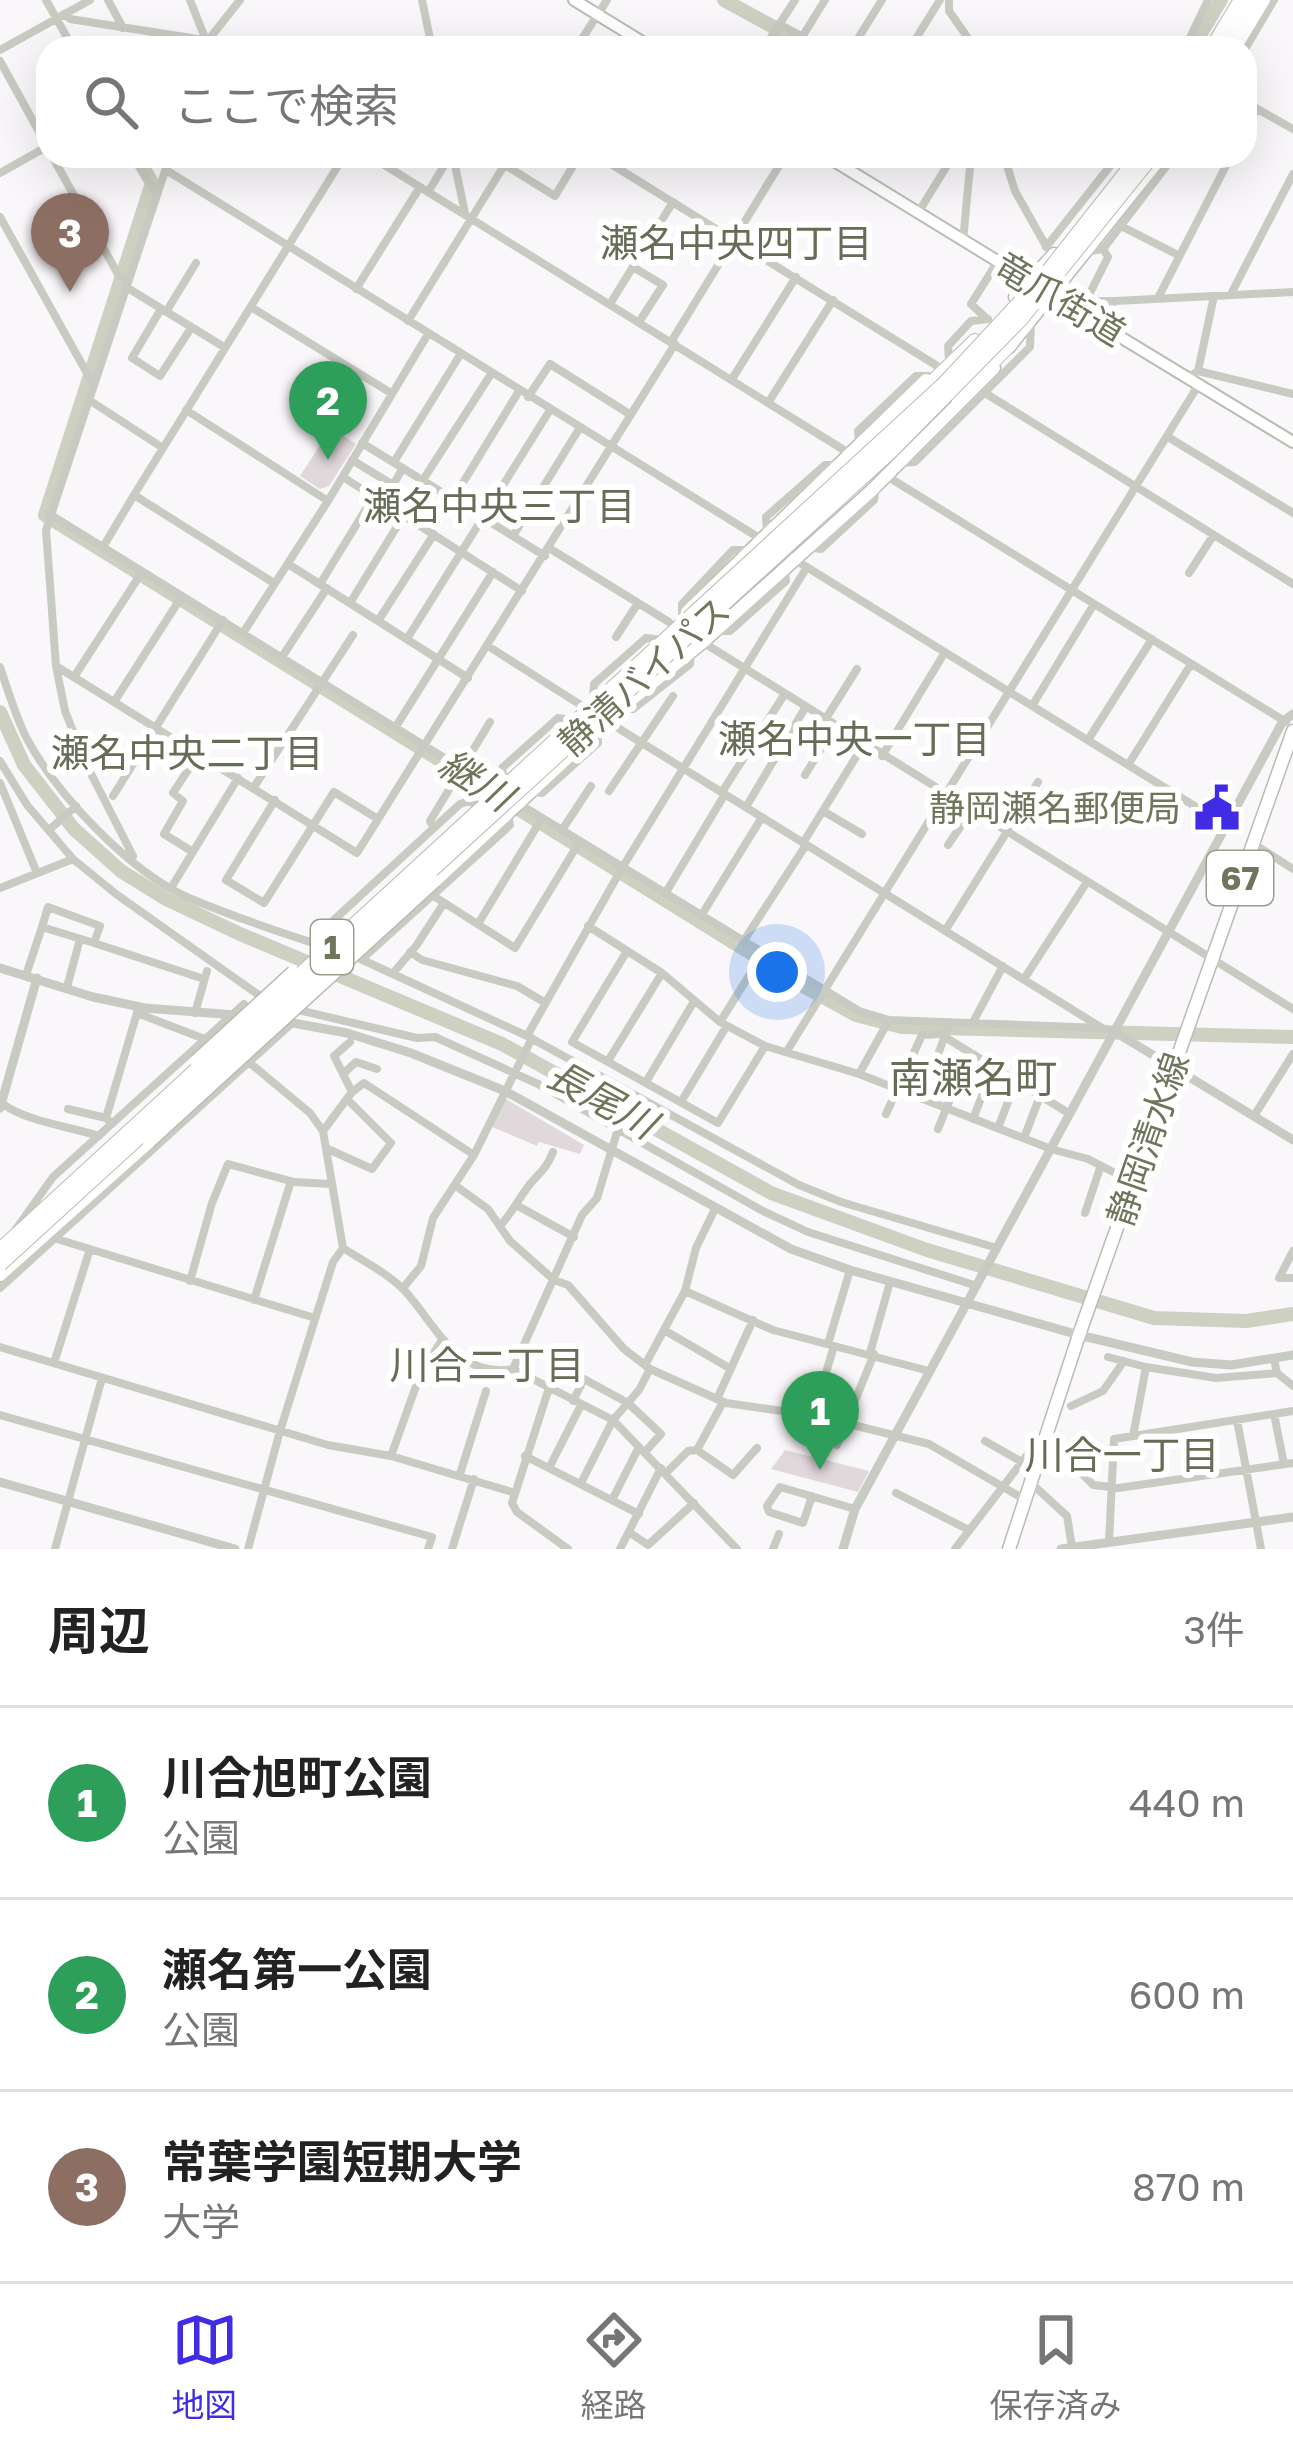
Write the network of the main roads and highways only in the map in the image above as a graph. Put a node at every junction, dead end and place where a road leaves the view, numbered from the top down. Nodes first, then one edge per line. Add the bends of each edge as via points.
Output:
1 (574, 0) edge
2 (1238, 0) edge
3 (1254, 0) edge
4 (1264, 0) edge
5 (624, 36) edge
6 (1216, 36) edge
7 (1232, 36) edge
8 (1242, 36) edge
9 (845, 168) edge
10 (1124, 168) edge
11 (1126, 168) edge
12 (1143, 168) edge
13 (1153, 168) edge
14 (1030, 281) junction
15 (1052, 296) junction
16 (975, 341) junction
17 (1012, 342) junction
18 (1293, 442) edge
19 (662, 641) junction
20 (621, 703) junction
21 (1291, 723) edge
22 (0, 1248) edge
23 (0, 1264) edge
24 (0, 1275) edge
25 (1014, 1547) edge

1 - 5 main road
2 - 6 highway
3 - 7 highway
4 - 8 main road
9 - 14 main road, 竜爪街道
10 - 14 main road, 1
11 - 19 highway, 静清バイパス / 1, bridge via 1046,274 956,371
12 - 20 highway, 静清バイパス / 1, bridge via 1055,280 949,394
13 - 15 main road, 1
14 - 15 main road, 竜爪街道
14 - 16 main road, 1
15 - 17 main road, 1
15 - 18 main road, 竜爪街道
16 - 19 highway, 1, bridge
16 - 19 main road, 1 via 747,550
17 - 20 highway, bridge via 800,546
17 - 20 main road, 1 via 971,394 796,565
19 - 22 highway, 静清バイパス / 1, bridge
19 - 22 main road, 1, bridge via 196,1060
20 - 23 highway, 静清バイパス / 1, bridge
20 - 24 main road, 1, bridge via 433,888 84,1208
21 - 25 main road, 静岡清水線 / 67

